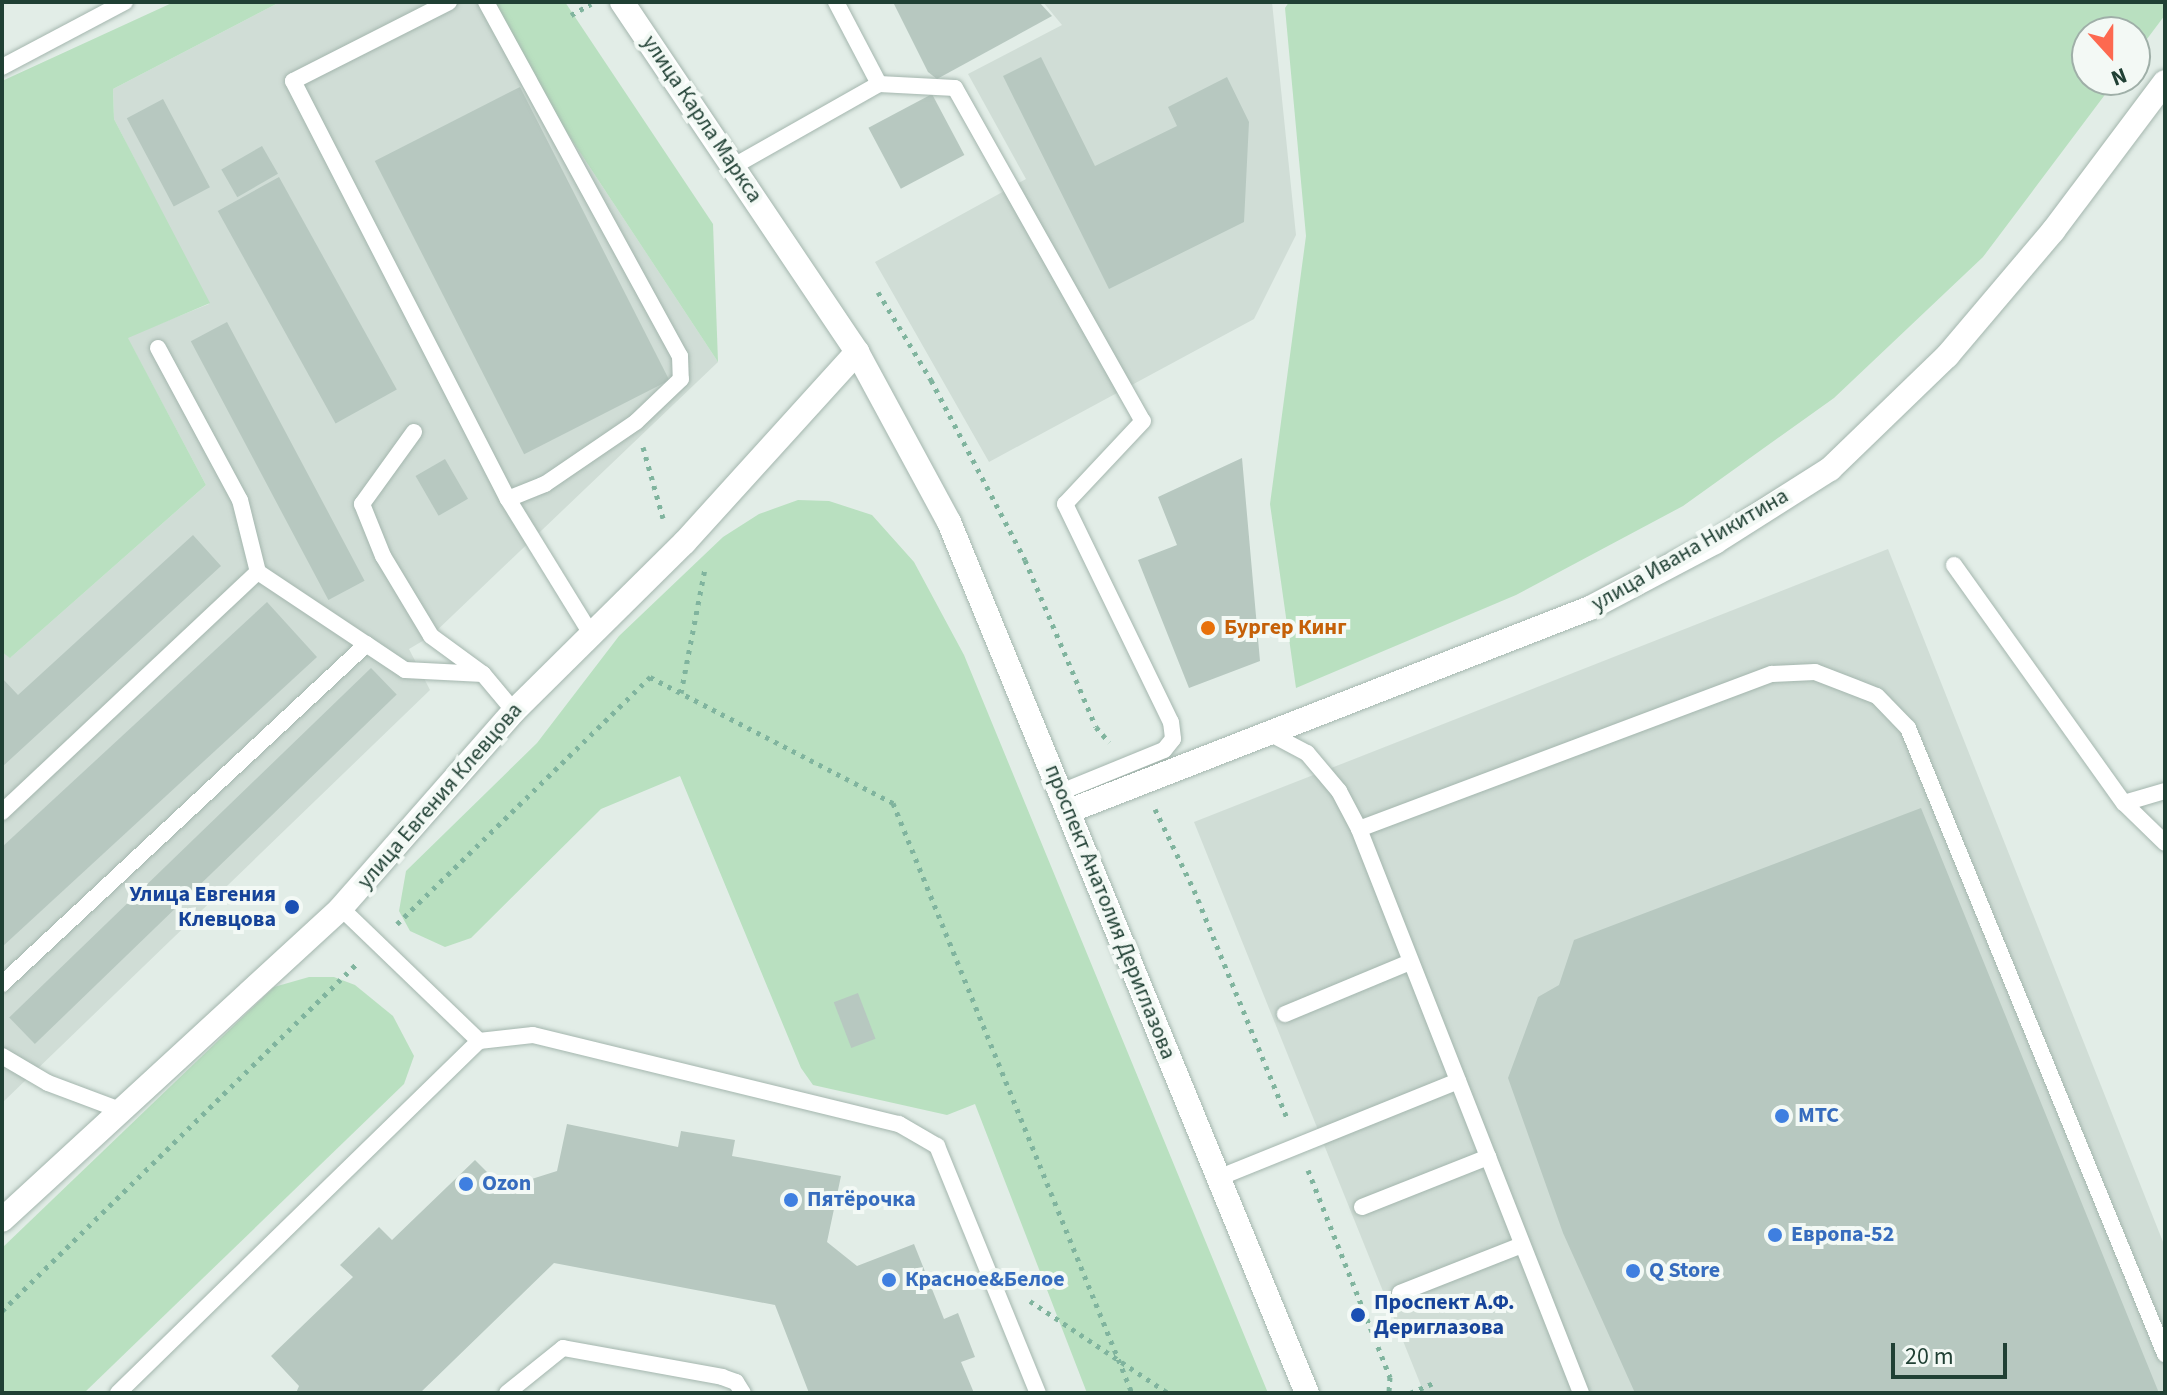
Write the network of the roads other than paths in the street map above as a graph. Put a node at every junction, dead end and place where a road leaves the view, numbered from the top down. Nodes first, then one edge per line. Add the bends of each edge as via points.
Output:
1 (125, 2) edge
2 (449, 2) edge
3 (486, 2) edge
4 (622, 2) edge
5 (836, 2) edge
6 (2, 67) edge
7 (2165, 82) edge
8 (879, 84) junction
9 (734, 166) junction
10 (158, 348) dead end
11 (857, 352) junction
12 (414, 432) dead end
13 (508, 499) junction
14 (1954, 565) dead end
15 (258, 572) junction
16 (591, 634) junction
17 (366, 644) junction
18 (483, 674) junction
19 (514, 711) junction
20 (1269, 733) junction
21 (1136, 773) junction
22 (2165, 791) edge
23 (1065, 802) junction
24 (2124, 803) junction
25 (2, 812) edge
26 (1359, 829) junction
27 (2165, 843) edge
28 (341, 908) junction
29 (1410, 962) junction
30 (2, 984) edge
31 (1285, 1014) dead end
32 (479, 1041) junction
33 (2, 1056) edge
34 (1458, 1081) junction
35 (117, 1109) junction
36 (1488, 1157) junction
37 (1218, 1178) junction
38 (1362, 1207) dead end
39 (2, 1220) edge
40 (1522, 1245) junction
41 (1400, 1293) dead end
42 (2165, 1354) edge
43 (118, 1393) edge
44 (507, 1393) edge
45 (743, 1393) edge
46 (1038, 1393) edge
47 (1307, 1393) edge
48 (1581, 1393) edge

1 - 6 lane
2 - 13 lane via 293,81
3 - 13 lane via 680,356 681,379 636,422 545,484
4 - 9 main road, улица Карла Маркса
5 - 8 lane
7 - 20 main road, улица Ивана Никитина via 2053,231 1947,356 1830,469 1715,542 1590,608
8 - 9 lane
8 - 21 lane via 955,88 1143,421 1065,504 1171,722 1173,739
9 - 11 main road, улица Карла Маркса
10 - 15 lane via 240,500
11 - 16 main road, улица Евгения Клевцова via 684,543
11 - 23 main road, проспект Анатолия Дериглазова via 904,435 986,604
12 - 18 lane via 362,504 383,556 431,636
13 - 16 lane
14 - 24 lane
15 - 17 lane
15 - 25 lane
16 - 19 main road, улица Евгения Клевцова
17 - 18 lane via 405,670
17 - 30 lane
18 - 19 lane
19 - 28 main road, улица Евгения Клевцова
20 - 21 main road, улица Ивана Никитина
20 - 26 lane via 1307,753 1339,791
21 - 23 main road, улица Ивана Никитина
22 - 24 lane
23 - 37 main road, проспект Анатолия Дериглазова
24 - 27 lane
26 - 29 lane
26 - 42 lane via 1772,674 1815,672 1877,696 1908,728
28 - 32 lane
28 - 35 main road, улица Евгения Клевцова
29 - 31 lane
29 - 34 lane
32 - 43 lane
32 - 46 lane via 533,1035 899,1124 937,1146
33 - 35 lane via 48,1083
34 - 36 lane
34 - 37 lane
35 - 39 main road, улица Евгения Клевцова
36 - 38 lane
36 - 40 lane
37 - 47 main road, проспект Анатолия Дериглазова
40 - 41 lane
40 - 48 lane
44 - 45 lane via 563,1348 722,1377 736,1382

